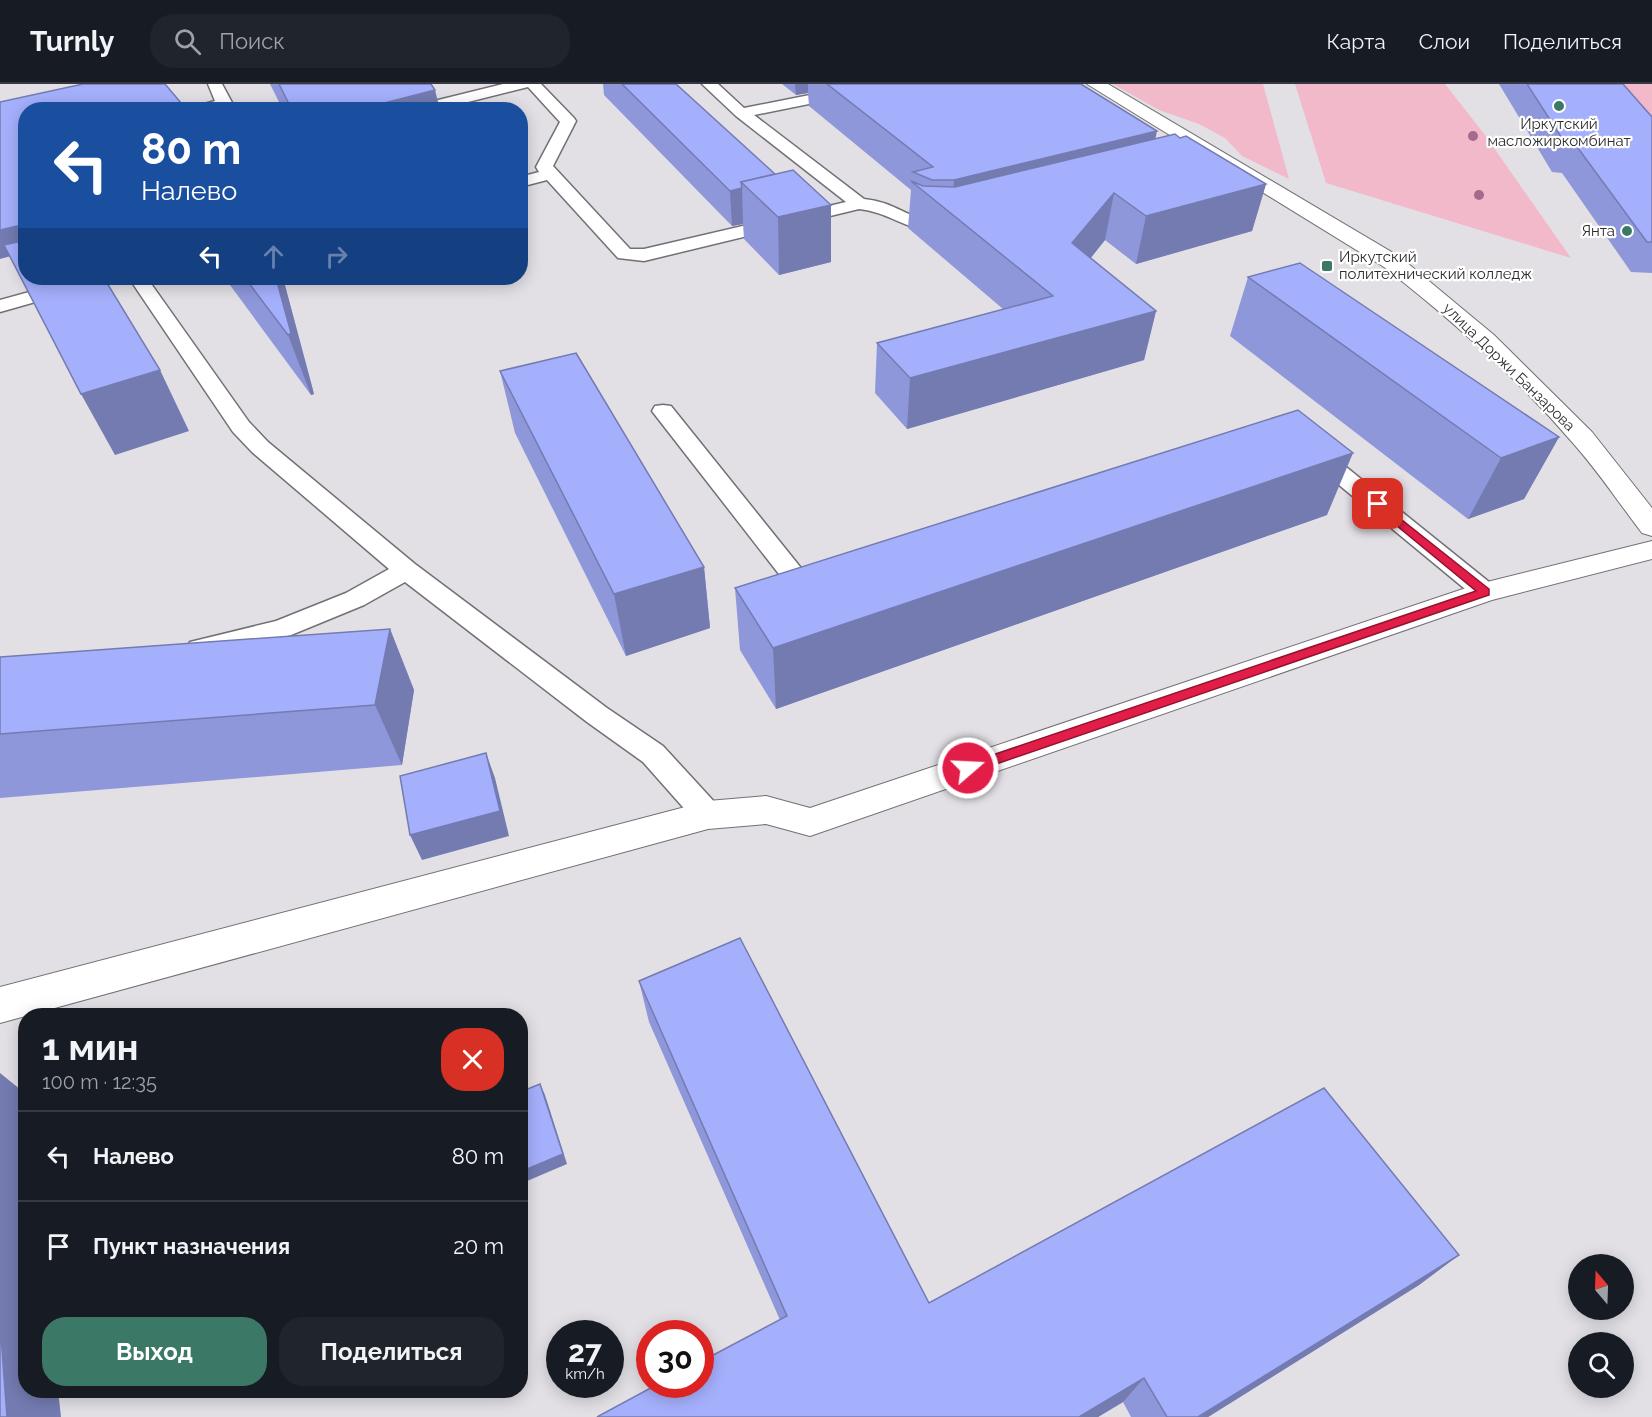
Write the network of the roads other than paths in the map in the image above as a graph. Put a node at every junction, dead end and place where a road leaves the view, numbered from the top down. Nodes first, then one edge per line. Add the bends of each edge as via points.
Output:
1 (215, 84) edge
2 (522, 84) edge
3 (533, 84) edge
4 (709, 84) edge
5 (888, 84) edge
6 (1096, 84) edge
7 (225, 102) edge
8 (448, 102) edge
9 (741, 113) junction
10 (1221, 159) junction
11 (1199, 165) edge
12 (551, 174) junction
13 (528, 181) edge
14 (859, 204) junction
15 (962, 224) edge
16 (74, 285) edge
17 (143, 285) edge
18 (0, 306) edge
19 (663, 411) dead end
20 (1295, 444) edge
21 (1652, 527) edge
22 (1652, 550) edge
23 (406, 570) junction
24 (843, 590) edge
25 (1485, 592) junction
26 (180, 652) edge
27 (708, 815) junction
28 (0, 1005) edge

1 - 7 lane
2 - 8 lane
3 - 12 lane via 568,121 544,167
4 - 9 lane
5 - 9 lane
6 - 10 street, улица Доржи Банзарова
9 - 14 lane
10 - 11 lane
10 - 21 street, улица Доржи Банзарова via 1392,262 1437,296 1574,428
12 - 13 lane
12 - 14 lane via 625,254 644,255
14 - 15 lane via 880,206 926,227
16 - 18 lane
17 - 23 lane via 241,427
19 - 24 lane via 805,590 831,594
20 - 25 lane via 1306,446
22 - 25 street
23 - 26 lane via 355,599 282,629
23 - 27 lane via 653,754
25 - 27 street via 810,822 766,810
27 - 28 street

